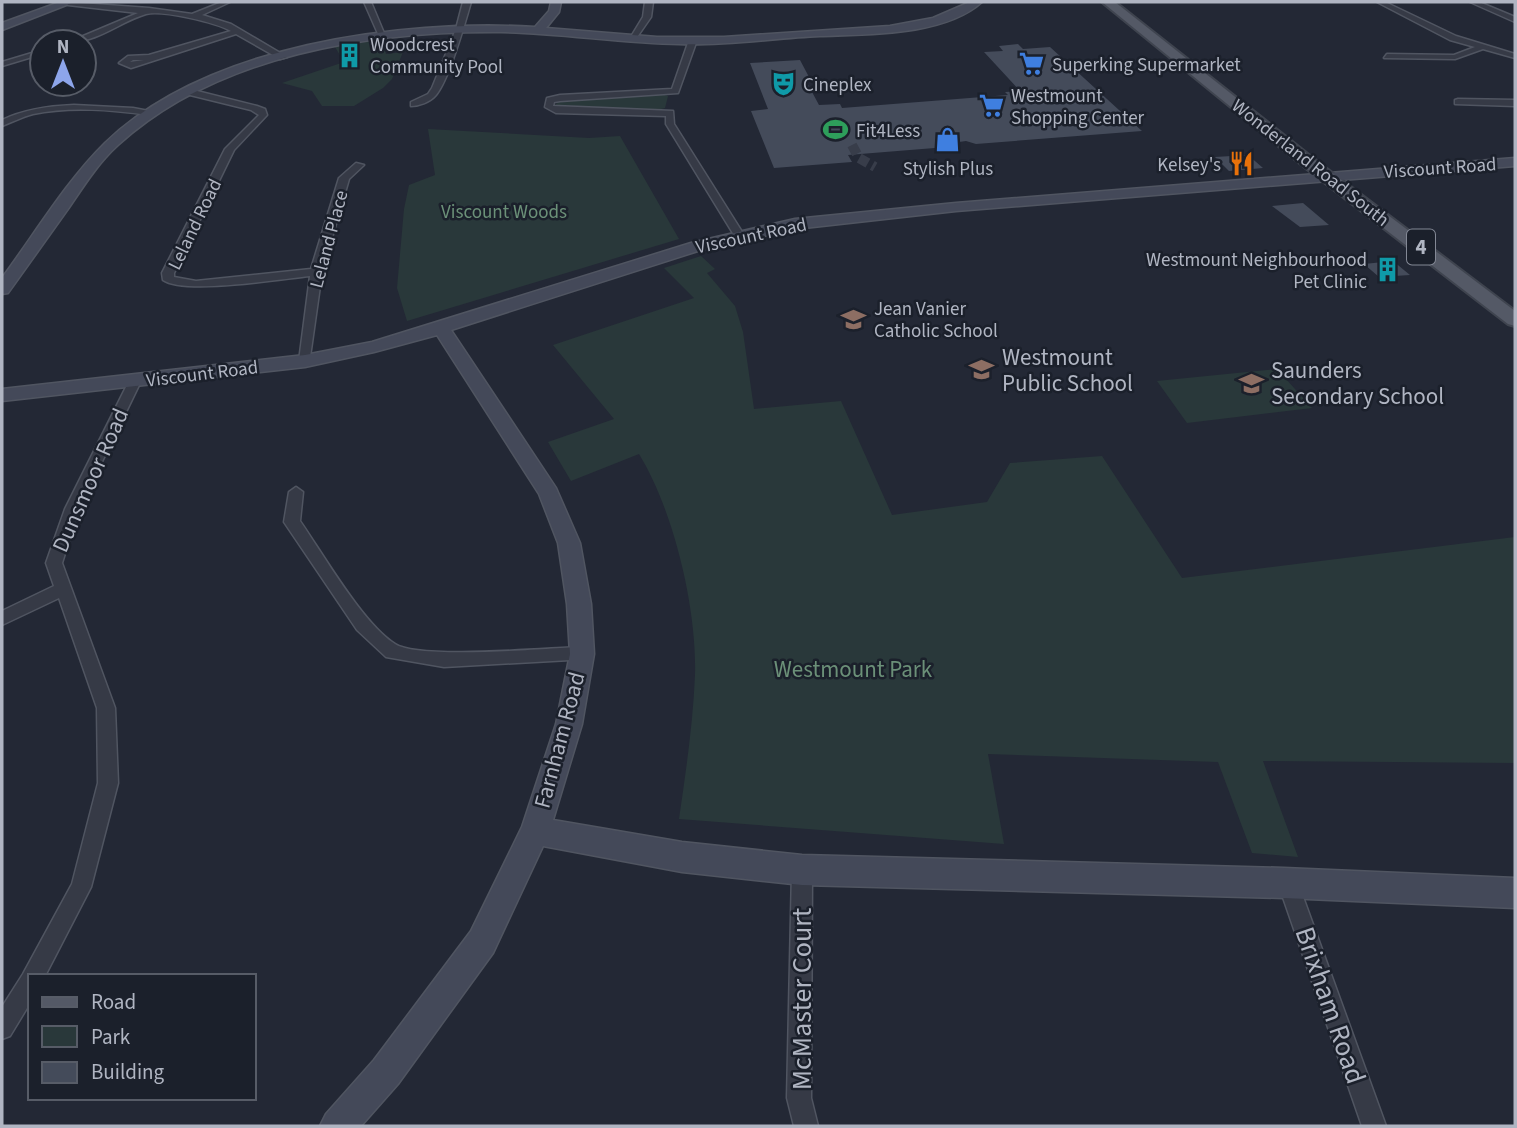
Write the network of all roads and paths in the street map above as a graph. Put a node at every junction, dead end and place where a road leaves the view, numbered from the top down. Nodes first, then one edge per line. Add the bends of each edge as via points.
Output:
1 (69, 2) edge
2 (227, 2) edge
3 (367, 2) edge
4 (467, 2) edge
5 (556, 2) edge
6 (649, 2) edge
7 (977, 2) edge
8 (1108, 2) edge
9 (1119, 2) edge
10 (1380, 2) edge
11 (1474, 2) edge
12 (149, 10) junction
13 (194, 16) junction
14 (1515, 20) edge
15 (2, 27) edge
16 (460, 29) junction
17 (237, 31) junction
18 (537, 31) junction
19 (98, 33) edge
20 (383, 36) junction
21 (632, 38) junction
22 (693, 40) junction
23 (1481, 47) junction
24 (1387, 56) dead end
25 (1515, 56) edge
26 (28, 57) edge
27 (150, 57) dead end
28 (283, 57) junction
29 (6, 64) edge
30 (2, 74) edge
31 (674, 91) junction
32 (189, 92) junction
33 (1458, 102) dead end
34 (1515, 103) edge
35 (414, 104) dead end
36 (150, 113) junction
37 (670, 113) junction
38 (2, 123) edge
39 (1515, 162) edge
40 (359, 165) dead end
41 (1334, 175) junction
42 (739, 235) junction
43 (316, 272) junction
44 (2, 289) edge
45 (1515, 304) edge
46 (1515, 320) edge
47 (441, 328) junction
48 (305, 361) junction
49 (135, 381) junction
50 (2, 395) edge
51 (296, 492) dead end
52 (63, 589) junction
53 (2, 618) edge
54 (582, 654) junction
55 (535, 831) junction
56 (802, 870) junction
57 (1288, 883) junction
58 (1515, 893) edge
59 (34, 974) edge
60 (28, 985) edge
61 (2, 1028) edge
62 (338, 1126) edge
63 (806, 1126) edge
64 (1374, 1126) edge

1 - 12 street
1 - 15 street
2 - 13 street
3 - 20 street
4 - 16 street
5 - 18 street via 554,12
6 - 21 street via 647,16
7 - 22 street via 926,24
8 - 41 main road, Wonderland Road South / 4
9 - 41 main road, Wonderland Road South / 4
10 - 23 street
11 - 14 street
12 - 13 street
12 - 19 street
13 - 17 street
16 - 18 street
16 - 20 street
16 - 35 street via 436,88
17 - 27 street
17 - 28 street
18 - 21 street
20 - 28 street
21 - 22 street
22 - 31 street
23 - 24 street via 1455,57
23 - 25 street
26 - 29 street
28 - 32 street
29 - 30 street via 16,68
31 - 37 street
31 - 37 street via 550,100 549,107
32 - 36 street
32 - 43 street, Leland Road via 254,108 263,115 230,149 168,273 169,281 196,284
33 - 34 street
36 - 38 street via 107,107 25,114
36 - 44 street via 98,157
37 - 42 street via 670,124
39 - 41 street, Viscount Road
40 - 43 street, Leland Place via 344,178
41 - 42 street, Viscount Road via 878,214
41 - 45 main road, Wonderland Road South / 4
41 - 46 main road, Wonderland Road South / 4
42 - 47 street, Viscount Road
43 - 48 street, Leland Place
47 - 48 street, Viscount Road
47 - 54 street, Farnham Road via 549,493 569,543
48 - 49 street, Viscount Road
49 - 50 street, Viscount Road
49 - 52 street, Dunsmoor Road via 72,509 54,562
51 - 54 street via 292,522 363,625 392,652 444,660
52 - 53 street
52 - 59 street, Dunsmoor Road via 106,708 108,783 81,887
54 - 55 street, Farnham Road via 569,724
55 - 56 street via 682,857
55 - 62 street, Farnham Road via 482,942 386,1072
56 - 57 street
56 - 63 street, McMaster Court via 799,1098
57 - 58 street
57 - 64 street, Brixham Road
60 - 61 street

